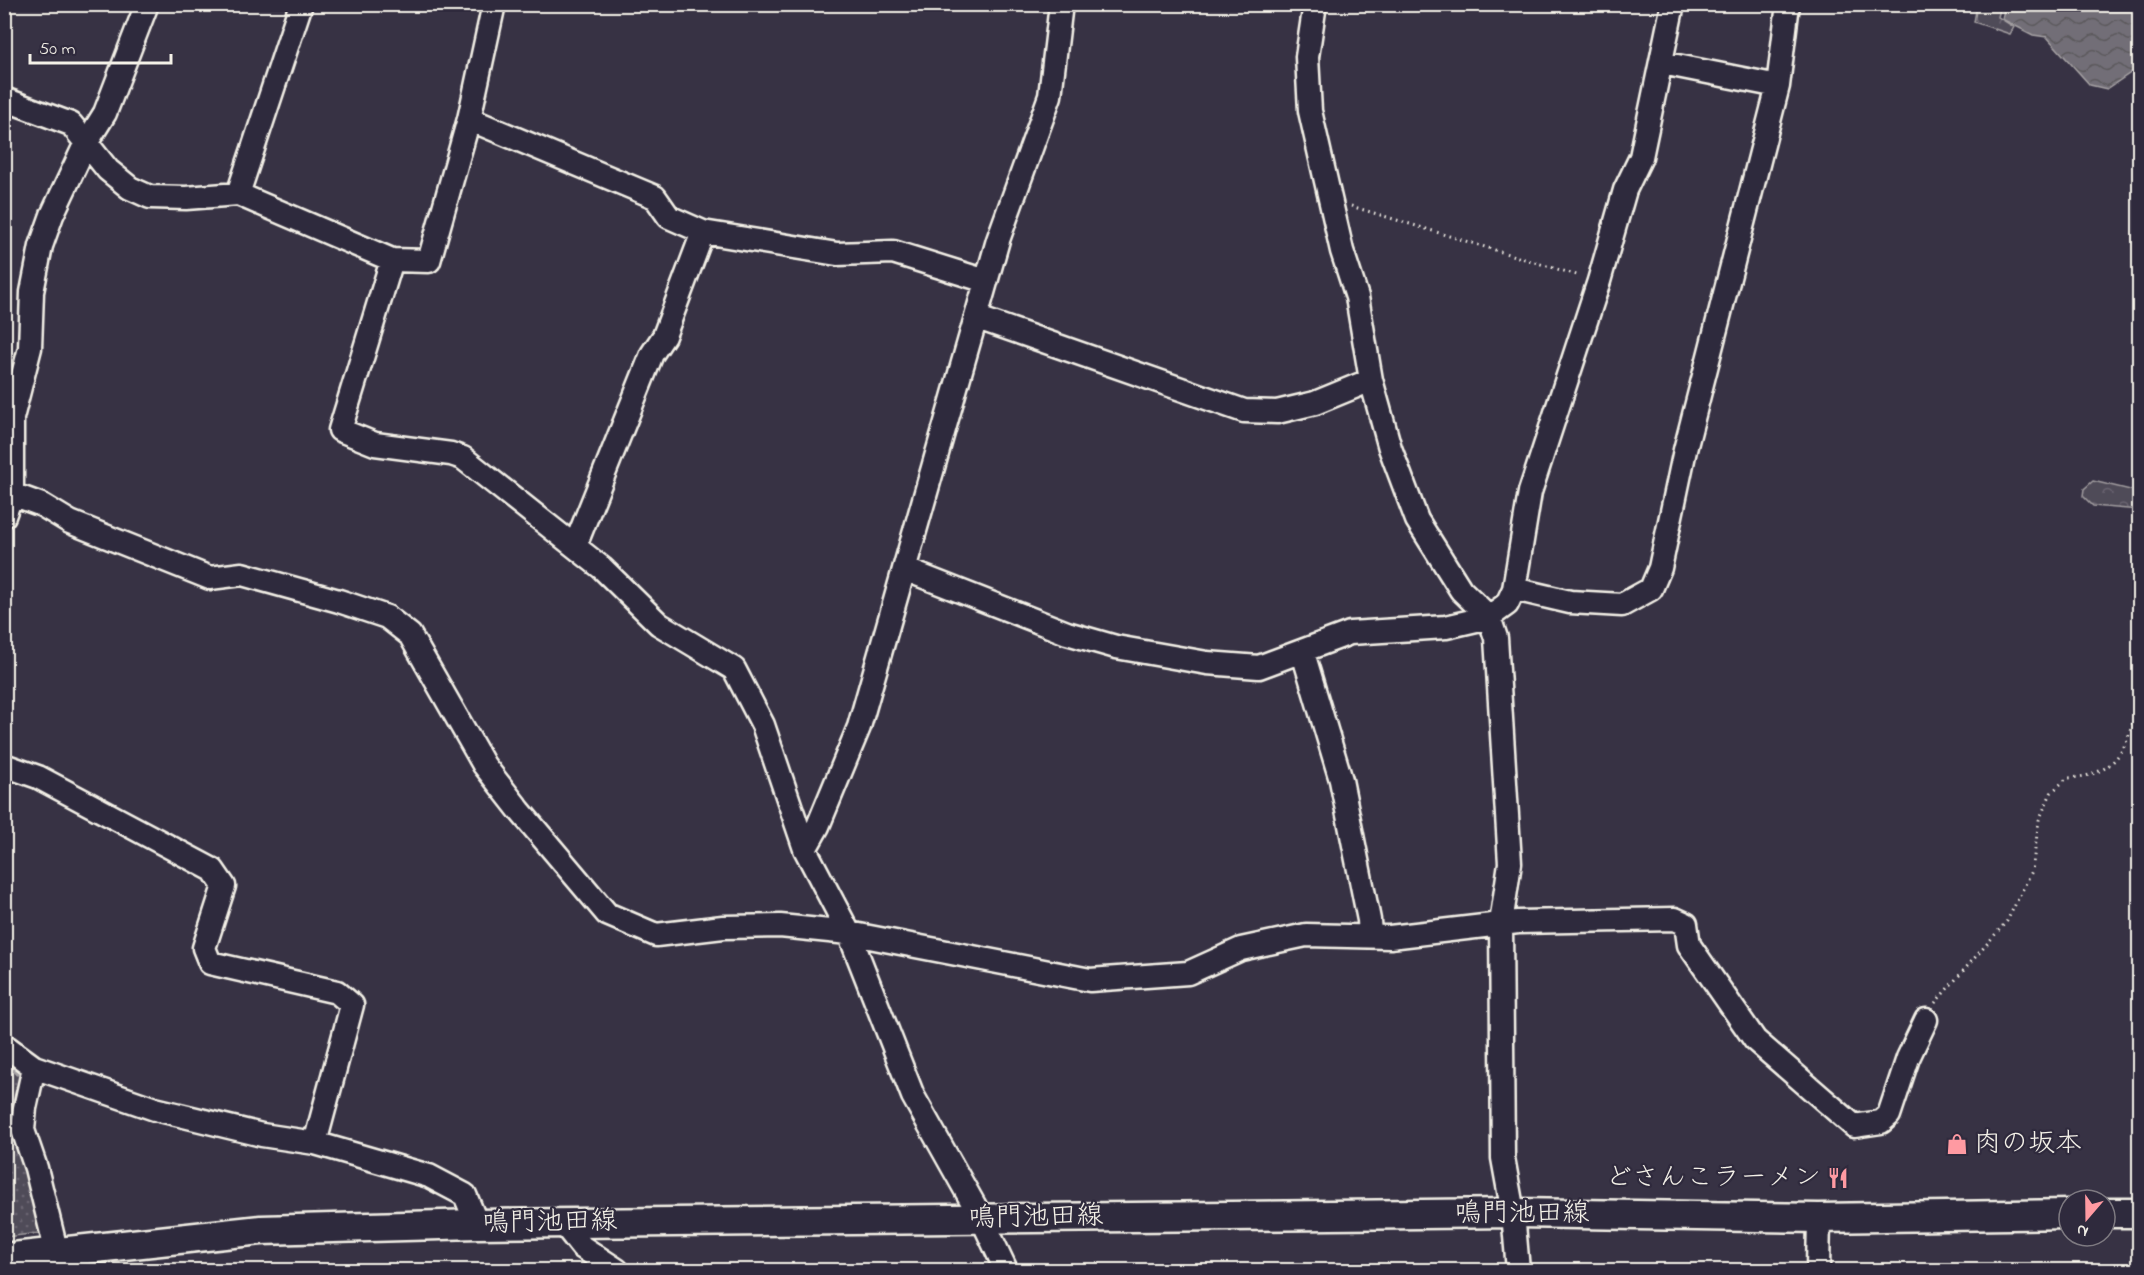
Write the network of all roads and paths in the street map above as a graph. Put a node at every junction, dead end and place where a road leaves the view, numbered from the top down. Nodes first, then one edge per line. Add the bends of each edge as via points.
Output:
1 (147, 4) edge
2 (302, 4) edge
3 (494, 4) edge
4 (1061, 4) edge
5 (1315, 4) edge
6 (1673, 4) edge
7 (1788, 4) edge
8 (1662, 63) junction
9 (1778, 86) junction
10 (4, 99) edge
11 (469, 119) junction
12 (85, 145) junction
13 (238, 194) junction
14 (1331, 204) junction
15 (703, 232) junction
16 (392, 260) junction
17 (986, 281) junction
18 (1599, 281) junction
19 (978, 318) junction
20 (1371, 380) junction
21 (8, 492) edge
22 (4, 516) edge
23 (575, 546) junction
24 (904, 569) junction
25 (1514, 589) junction
26 (2139, 609) edge
27 (1489, 617) junction
28 (2139, 646) edge
29 (1303, 652) junction
30 (2139, 690) edge
31 (4, 765) edge
32 (805, 849) junction
33 (1501, 923) junction
34 (849, 933) junction
35 (1370, 936) junction
36 (1926, 1020) joint
37 (4, 1045) edge
38 (34, 1067) junction
39 (315, 1143) junction
40 (1513, 1213) junction
41 (2117, 1213) edge
42 (2139, 1213) edge
43 (2057, 1214) edge
44 (1819, 1218) junction
45 (982, 1219) junction
46 (563, 1223) junction
47 (477, 1224) junction
48 (4, 1258) edge
49 (59, 1262) edge
50 (617, 1270) edge
51 (1006, 1270) edge
52 (1518, 1270) edge
53 (1818, 1270) edge

1 - 12 street via 105,113
2 - 13 street
3 - 11 street
4 - 17 street via 1050,96
5 - 14 street via 1307,57 1310,111
6 - 8 street
7 - 9 street
8 - 9 street
8 - 18 street via 1641,157 1625,190
9 - 25 street via 1685,450 1660,568 1651,589 1622,605 1570,602
10 - 12 street via 71,124
11 - 15 street via 655,198 669,218
11 - 16 street via 429,261
12 - 13 street via 130,188 150,197
12 - 21 street via 41,246 32,292 30,348 12,418
13 - 16 street
14 - 18 path via 1342,203
14 - 20 street via 1357,297
15 - 17 street via 837,254 893,252
15 - 23 street via 664,336 652,354
16 - 23 street via 340,430 375,444 463,458
17 - 19 street
18 - 25 street via 1530,492
19 - 20 street via 1244,411 1277,412 1315,403
19 - 24 street
20 - 27 street via 1390,448 1417,520 1461,590
21 - 22 street
21 - 34 street via 80,526 210,578 242,574 387,617 410,635 484,765 607,914 620,922 656,935 723,927 780,926
23 - 32 street via 659,624 734,669 763,725
24 - 29 street via 1067,633 1116,646 1207,663 1259,667
24 - 32 street via 859,727
25 - 27 street via 1507,604
26 - 28 path
27 - 29 street via 1446,627 1350,633
27 - 33 street via 1496,638 1510,863
29 - 35 street via 1341,780
30 - 36 path via 2129,740 2111,766 2088,777 2067,778 2051,793 2039,820 2032,871 2007,921 1940,996
31 - 39 street via 38,777 213,870 224,886 204,948 210,963 337,992 352,1005
32 - 34 street
33 - 35 street
33 - 36 street via 1675,919 1686,924 1689,945 1755,1040 1854,1126 1881,1122 1889,1114
33 - 40 street via 1503,1158
34 - 35 street via 1090,980 1188,973 1240,950 1306,935
34 - 45 street via 913,1096
37 - 38 street
38 - 39 street via 155,1109 262,1135
38 - 49 street via 23,1130
39 - 47 street via 429,1176 465,1195
40 - 44 main road, 鳴門池田線
40 - 45 main road, 鳴門池田線
40 - 52 street
41 - 42 main road
43 - 44 main road, 鳴門池田線
44 - 53 street
45 - 46 main road, 鳴門池田線
45 - 51 street
46 - 47 main road, 鳴門池田線
46 - 50 street via 582,1247
47 - 49 main road, 鳴門池田線 via 261,1230
48 - 49 main road, 鳴門池田線

